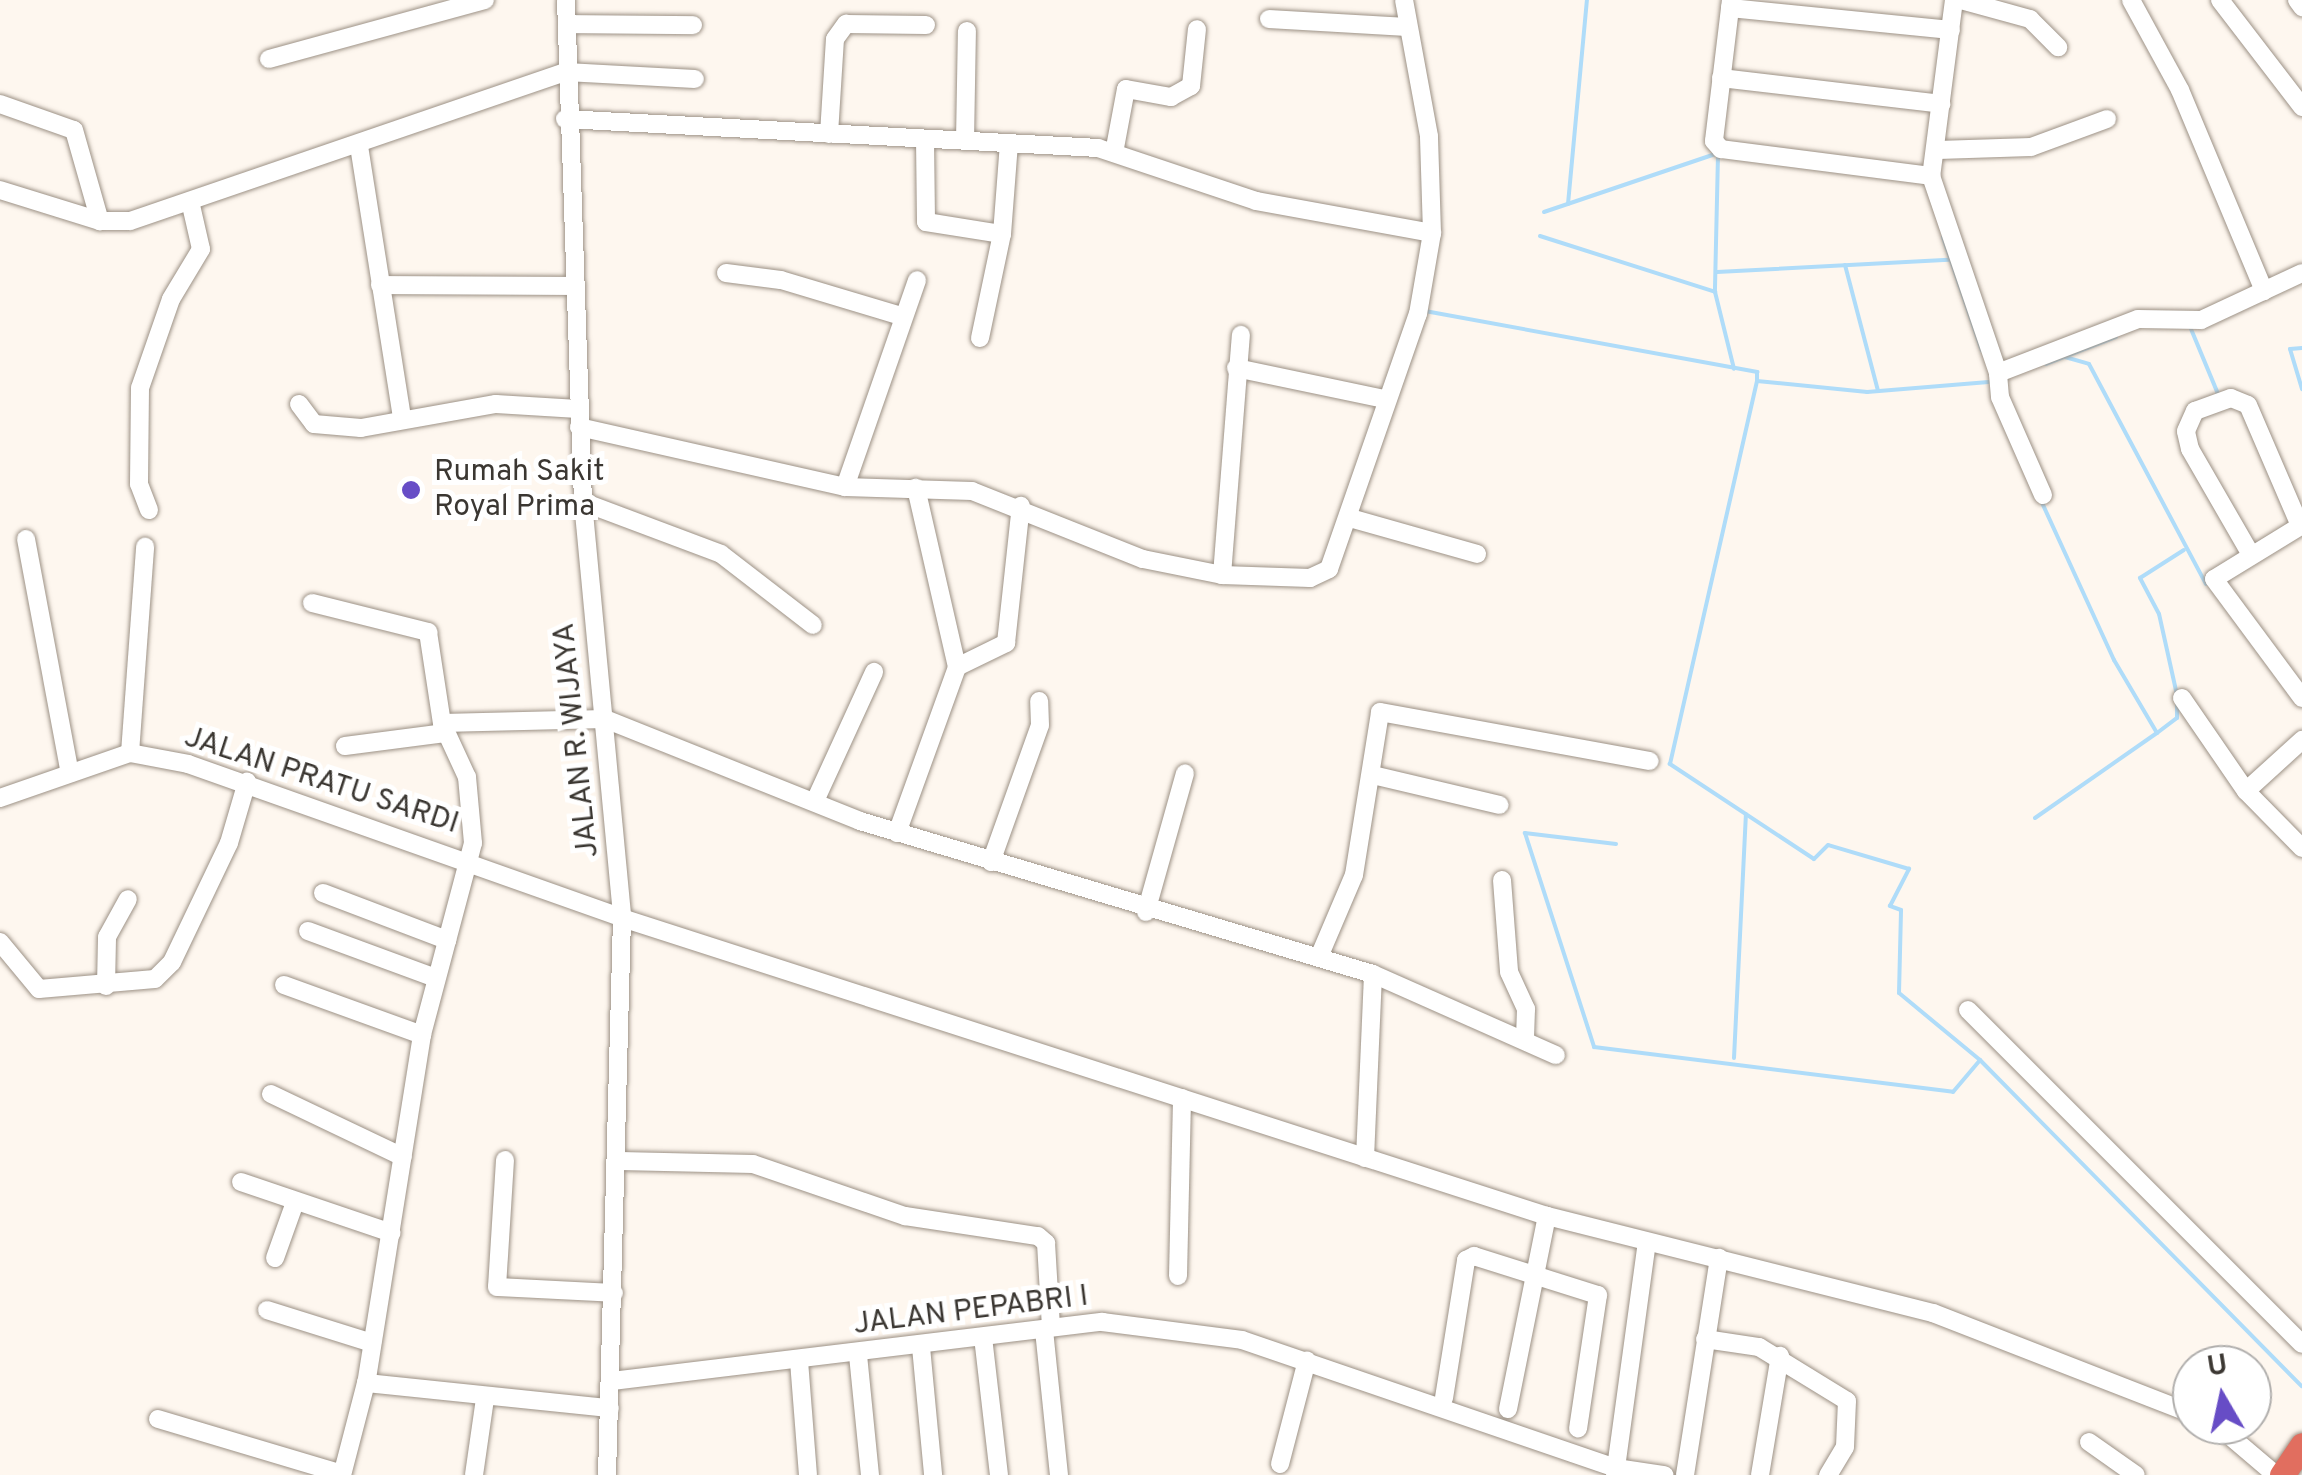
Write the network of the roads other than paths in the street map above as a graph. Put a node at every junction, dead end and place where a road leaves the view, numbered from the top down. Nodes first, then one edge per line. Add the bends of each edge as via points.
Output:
1 (485, 0) edge
2 (566, 0) edge
3 (1404, 0) edge
4 (1958, 0) edge
5 (2130, 0) edge
6 (2220, 0) edge
7 (2297, 0) edge
8 (1730, 4) edge
9 (2302, 7) edge
10 (1270, 19) dead end
11 (567, 24) junction
12 (926, 24) dead end
13 (693, 25) dead end
14 (1407, 27) junction
15 (1197, 28) dead end
16 (1951, 30) junction
17 (967, 31) dead end
18 (2058, 47) dead end
19 (270, 59) dead end
20 (566, 72) junction
21 (1721, 78) junction
22 (694, 79) dead end
23 (0, 104) edge
24 (1940, 104) junction
25 (2302, 107) edge
26 (565, 119) junction
27 (2107, 119) dead end
28 (829, 134) junction
29 (925, 139) junction
30 (965, 141) junction
31 (1009, 144) junction
32 (359, 146) junction
33 (1938, 150) junction
34 (1114, 153) junction
35 (1931, 176) junction
36 (0, 190) edge
37 (190, 201) junction
38 (100, 221) junction
39 (1432, 233) junction
40 (1002, 234) junction
41 (726, 273) dead end
42 (2302, 274) edge
43 (917, 280) dead end
44 (380, 285) junction
45 (571, 286) junction
46 (2264, 290) junction
47 (901, 316) junction
48 (1242, 335) dead end
49 (980, 338) dead end
50 (1236, 368) junction
51 (1998, 372) junction
52 (1384, 400) junction
53 (299, 404) dead end
54 (402, 418) junction
55 (578, 418) junction
56 (845, 487) junction
57 (916, 488) junction
58 (2043, 495) dead end
59 (582, 502) junction
60 (1021, 506) junction
61 (149, 510) dead end
62 (1350, 518) junction
63 (2301, 526) edge
64 (26, 540) dead end
65 (145, 547) dead end
66 (2250, 552) junction
67 (1477, 554) dead end
68 (1222, 575) junction
69 (312, 603) dead end
70 (813, 624) dead end
71 (957, 667) junction
72 (874, 672) dead end
73 (2182, 698) dead end
74 (2302, 698) edge
75 (1038, 702) dead end
76 (605, 719) junction
77 (443, 728) junction
78 (2302, 740) edge
79 (345, 746) dead end
80 (130, 753) junction
81 (1650, 761) dead end
82 (70, 773) junction
83 (1185, 773) dead end
84 (1373, 775) junction
85 (246, 782) junction
86 (2246, 791) junction
87 (0, 798) edge
88 (816, 801) junction
89 (1500, 804) dead end
90 (897, 833) junction
91 (2302, 848) edge
92 (471, 861) junction
93 (991, 862) junction
94 (1502, 880) dead end
95 (323, 893) dead end
96 (128, 899) dead end
97 (1146, 912) junction
98 (622, 918) junction
99 (308, 930) dead end
100 (447, 940) junction
101 (0, 942) edge
102 (1320, 957) junction
103 (1372, 974) junction
104 (436, 978) junction
105 (284, 984) dead end
106 (106, 986) junction
107 (1968, 1010) dead end
108 (422, 1035) junction
109 (1524, 1039) junction
110 (1556, 1055) dead end
111 (271, 1094) dead end
112 (1182, 1098) junction
113 (404, 1158) junction
114 (1365, 1158) junction
115 (505, 1160) dead end
116 (620, 1161) junction
117 (241, 1182) dead end
118 (295, 1202) junction
119 (1547, 1216) junction
120 (392, 1234) junction
121 (1647, 1242) junction
122 (275, 1258) dead end
123 (1720, 1258) junction
124 (1531, 1272) junction
125 (1178, 1276) dead end
126 (614, 1293) junction
127 (266, 1310) dead end
128 (1048, 1328) junction
129 (982, 1338) junction
130 (1705, 1339) junction
131 (372, 1344) junction
132 (2302, 1344) edge
133 (921, 1346) junction
134 (858, 1355) junction
135 (1780, 1356) junction
136 (1307, 1360) junction
137 (799, 1362) junction
138 (612, 1380) junction
139 (366, 1383) junction
140 (1444, 1398) dead end
141 (486, 1399) junction
142 (2172, 1406) edge
143 (610, 1408) junction
144 (1508, 1409) dead end
145 (158, 1419) dead end
146 (1578, 1429) dead end
147 (2089, 1442) dead end
148 (2242, 1445) edge
149 (2302, 1445) edge
150 (1280, 1464) dead end
151 (1616, 1472) edge
152 (342, 1475) edge
153 (474, 1475) edge
154 (607, 1475) edge
155 (808, 1475) edge
156 (870, 1475) edge
157 (933, 1475) edge
158 (998, 1475) edge
159 (1059, 1475) edge
160 (1664, 1475) edge
161 (1685, 1475) edge
162 (1760, 1475) edge
163 (1828, 1475) edge
164 (2136, 1475) edge
165 (2279, 1475) edge

1 - 19 street
2 - 11 street, JALAN R. WIJAYA
3 - 14 street
4 - 16 street
4 - 18 street via 2030,19
5 - 46 street via 2180,90
6 - 25 street
7 - 9 street
8 - 16 street
8 - 21 street
10 - 14 street
11 - 13 street
11 - 20 street, JALAN R. WIJAYA
12 - 28 street via 846,24 836,40
14 - 39 street via 1429,136
15 - 34 street via 1191,86 1171,97 1126,89
16 - 24 street
17 - 30 street
20 - 22 street
20 - 26 street, JALAN R. WIJAYA
20 - 32 street
21 - 24 street
21 - 35 street via 1714,142 1721,150
23 - 38 street via 74,130
24 - 33 street
26 - 28 street
26 - 45 street, JALAN R. WIJAYA
27 - 33 street via 2010,151
28 - 29 street
29 - 30 street
29 - 40 street via 926,222
30 - 31 street
31 - 34 street
31 - 40 street
32 - 37 street
32 - 44 street
33 - 35 street
34 - 39 street via 1256,201
35 - 51 street
36 - 38 street
37 - 38 street via 130,221
37 - 61 street via 201,249 172,298 140,388 138,466
39 - 52 street via 1418,314
40 - 49 street
41 - 47 street via 781,280
42 - 46 street
43 - 47 street
44 - 45 street
44 - 54 street
45 - 55 street, JALAN R. WIJAYA
46 - 51 street via 2201,320 2138,320
47 - 56 street
48 - 50 street
50 - 52 street
50 - 68 street
51 - 58 street via 2000,397
52 - 62 street
53 - 54 street via 314,424 328,427
54 - 55 street via 496,404
55 - 56 street
55 - 59 street, JALAN R. WIJAYA
56 - 57 street
57 - 60 street via 972,491
57 - 71 street
59 - 70 street via 722,554
59 - 76 street, JALAN R. WIJAYA
60 - 68 street via 1142,558
60 - 71 street via 1006,643
62 - 67 street
62 - 68 street via 1329,569 1310,578
63 - 66 street
63 - 66 street via 2248,405 2231,398 2195,411 2186,431 2190,449
64 - 82 street
65 - 80 street
66 - 74 street via 2214,578
69 - 77 street via 428,632
71 - 90 street
72 - 88 street
73 - 86 street
75 - 93 street via 1040,725
76 - 77 street
76 - 88 street
76 - 98 street, JALAN R. WIJAYA
77 - 79 street
77 - 92 street via 467,777
78 - 86 street
80 - 82 street
80 - 85 street, JALAN PRATU SARDI
81 - 84 street via 1392,710 1377,718
82 - 87 street
83 - 97 street
84 - 89 street
84 - 102 street via 1354,875
85 - 92 street, JALAN PRATU SARDI
85 - 106 street via 229,843 172,962 148,982
86 - 91 street
88 - 90 street
90 - 93 street
92 - 98 street, JALAN PRATU SARDI
92 - 100 street
93 - 97 street
94 - 109 street via 1508,972 1526,1009
95 - 100 street
96 - 106 street via 104,950
97 - 102 street
98 - 112 street, JALAN PRATU SARDI
98 - 116 street, JALAN R. WIJAYA
99 - 104 street
100 - 104 street
101 - 106 street via 39,988
102 - 103 street
103 - 109 street
103 - 114 street
104 - 108 street
105 - 108 street
107 - 132 street
108 - 113 street
109 - 110 street
111 - 113 street
112 - 114 street, JALAN PRATU SARDI
112 - 125 street
113 - 120 street
114 - 119 street, JALAN PRATU SARDI
115 - 126 street via 497,1287
116 - 126 street, JALAN R. WIJAYA
116 - 128 street via 753,1164 906,1216 1038,1236 1046,1243
117 - 118 street
118 - 120 street
118 - 122 street
119 - 121 street, JALAN PRATU SARDI
119 - 124 street
120 - 131 street
121 - 123 street, JALAN PRATU SARDI
121 - 151 street
123 - 130 street
123 - 142 street, JALAN PRATU SARDI via 1933,1313
124 - 140 street via 1466,1258
124 - 144 street
124 - 146 street via 1600,1298
126 - 138 street, JALAN R. WIJAYA
127 - 131 street
128 - 129 street, JALAN PEPABRI I
128 - 136 street, JALAN PEPABRI I via 1102,1322 1216,1333
128 - 159 street
129 - 133 street, JALAN PEPABRI I
129 - 158 street
130 - 135 street
130 - 161 street
131 - 139 street
133 - 134 street, JALAN PEPABRI I
133 - 157 street
134 - 137 street, JALAN PEPABRI I
134 - 156 street
135 - 162 street
135 - 163 street via 1848,1404 1845,1448
136 - 150 street
136 - 151 street, JALAN PEPABRI I
137 - 138 street, JALAN PEPABRI I
137 - 155 street
138 - 143 street, JALAN R. WIJAYA
139 - 141 street
139 - 152 street
141 - 143 street
141 - 153 street
143 - 154 street, JALAN R. WIJAYA
145 - 152 street
147 - 164 street
148 - 165 street
149 - 165 highway
151 - 160 street, JALAN PEPABRI I

